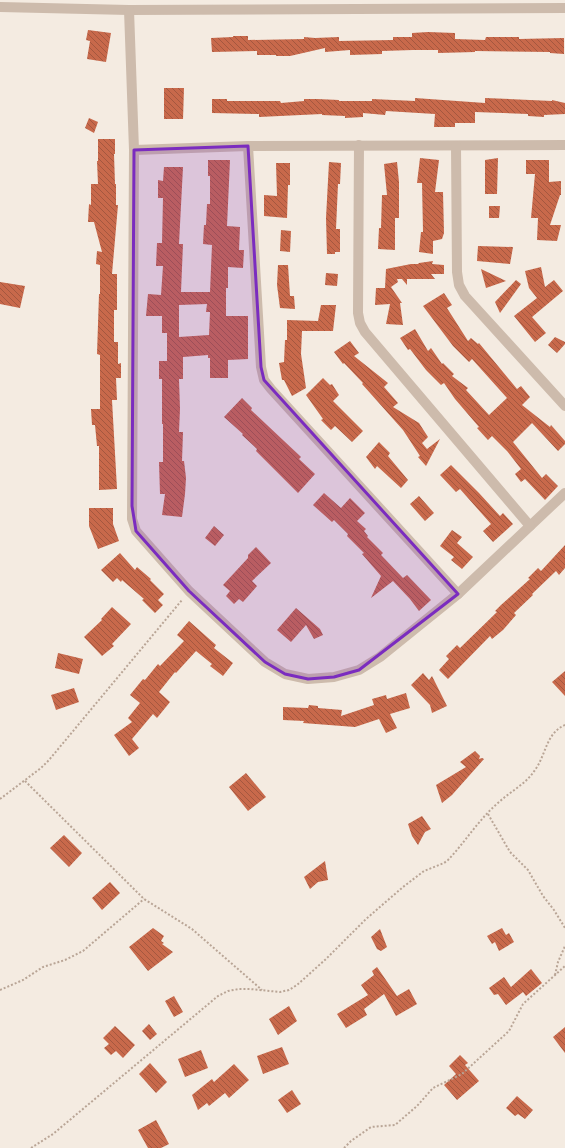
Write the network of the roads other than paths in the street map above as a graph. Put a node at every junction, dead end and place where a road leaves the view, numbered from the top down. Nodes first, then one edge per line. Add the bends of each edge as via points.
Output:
1 (0, 7) edge
2 (565, 8) edge
3 (129, 10) junction
4 (359, 145) junction
5 (565, 145) edge
6 (248, 146) junction
7 (456, 146) junction
8 (134, 150) junction
9 (565, 406) edge
10 (565, 493) edge
11 (530, 526) junction
12 (458, 594) junction

1 - 3 street
2 - 3 street
3 - 8 street
4 - 6 street
4 - 7 street
4 - 11 street via 360,323
5 - 7 street
6 - 8 street
6 - 12 street via 261,367 264,380
7 - 9 street via 457,272 460,285 466,296
8 - 12 street via 132,519 136,531 190,591 265,662 285,674 308,679 334,677 359,670 380,657
10 - 11 street
11 - 12 street

